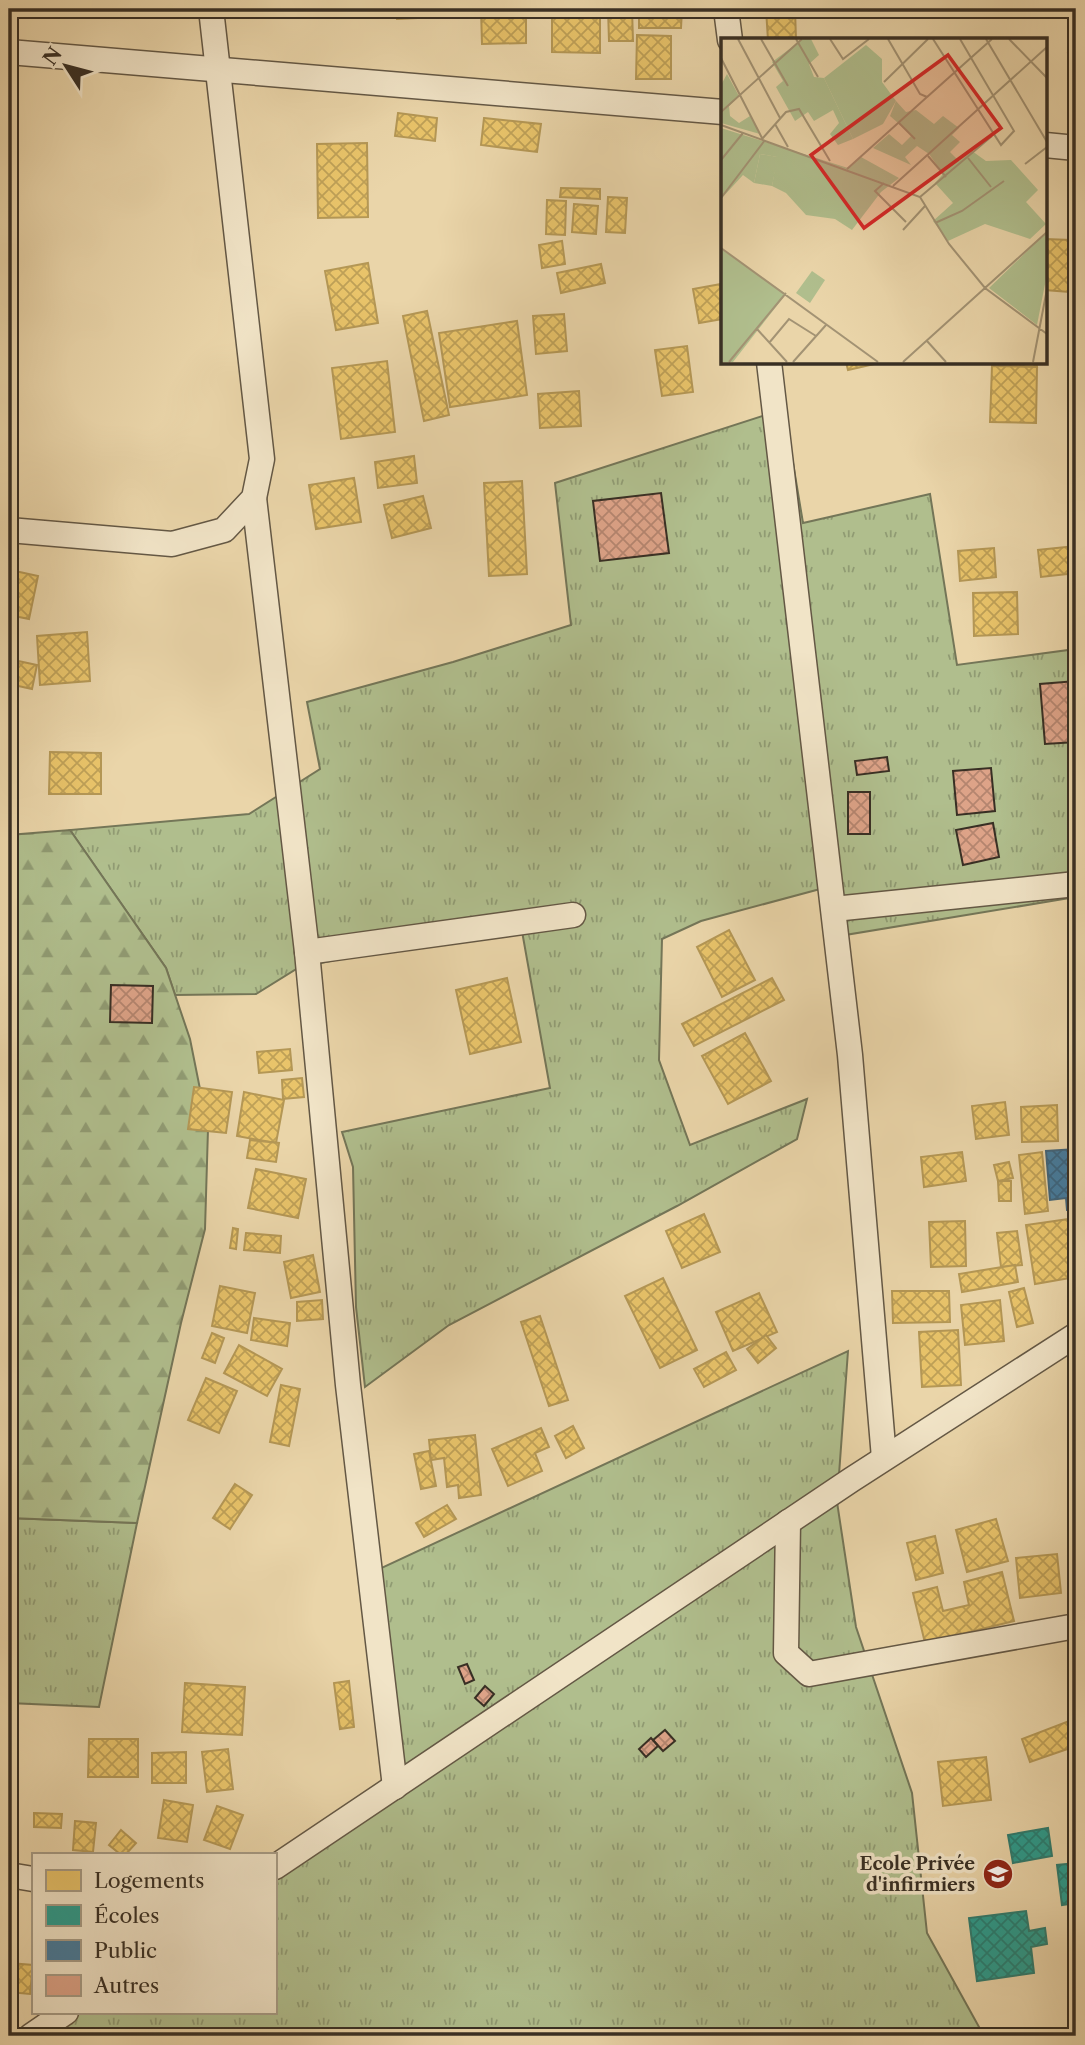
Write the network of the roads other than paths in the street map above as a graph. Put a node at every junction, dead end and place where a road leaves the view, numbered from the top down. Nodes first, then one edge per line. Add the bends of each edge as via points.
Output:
1 (211, 9) edge
2 (726, 9) edge
3 (730, 38) edge
4 (9, 52) edge
5 (217, 68) junction
6 (721, 112) edge
7 (1046, 145) edge
8 (1076, 148) edge
9 (769, 364) edge
10 (254, 498) junction
11 (9, 530) edge
12 (1076, 884) edge
13 (834, 909) junction
14 (573, 915) dead end
15 (307, 952) junction
16 (1076, 1335) edge
17 (884, 1458) junction
18 (788, 1522) junction
19 (1076, 1626) edge
20 (395, 1787) junction
21 (276, 1866) edge
22 (9, 1875) edge
23 (32, 1879) edge
24 (63, 2014) edge
25 (31, 2036) edge

1 - 5 street
2 - 3 street
4 - 5 street
5 - 6 street
5 - 10 street via 262,459
7 - 8 street
9 - 13 street
10 - 11 street via 224,530 172,544
10 - 15 street
12 - 13 street
13 - 17 street
14 - 15 street
15 - 20 street via 348,1385
16 - 17 street
17 - 18 street
18 - 19 street via 786,1653 809,1674
18 - 20 street
20 - 21 street
22 - 23 street
24 - 25 street

